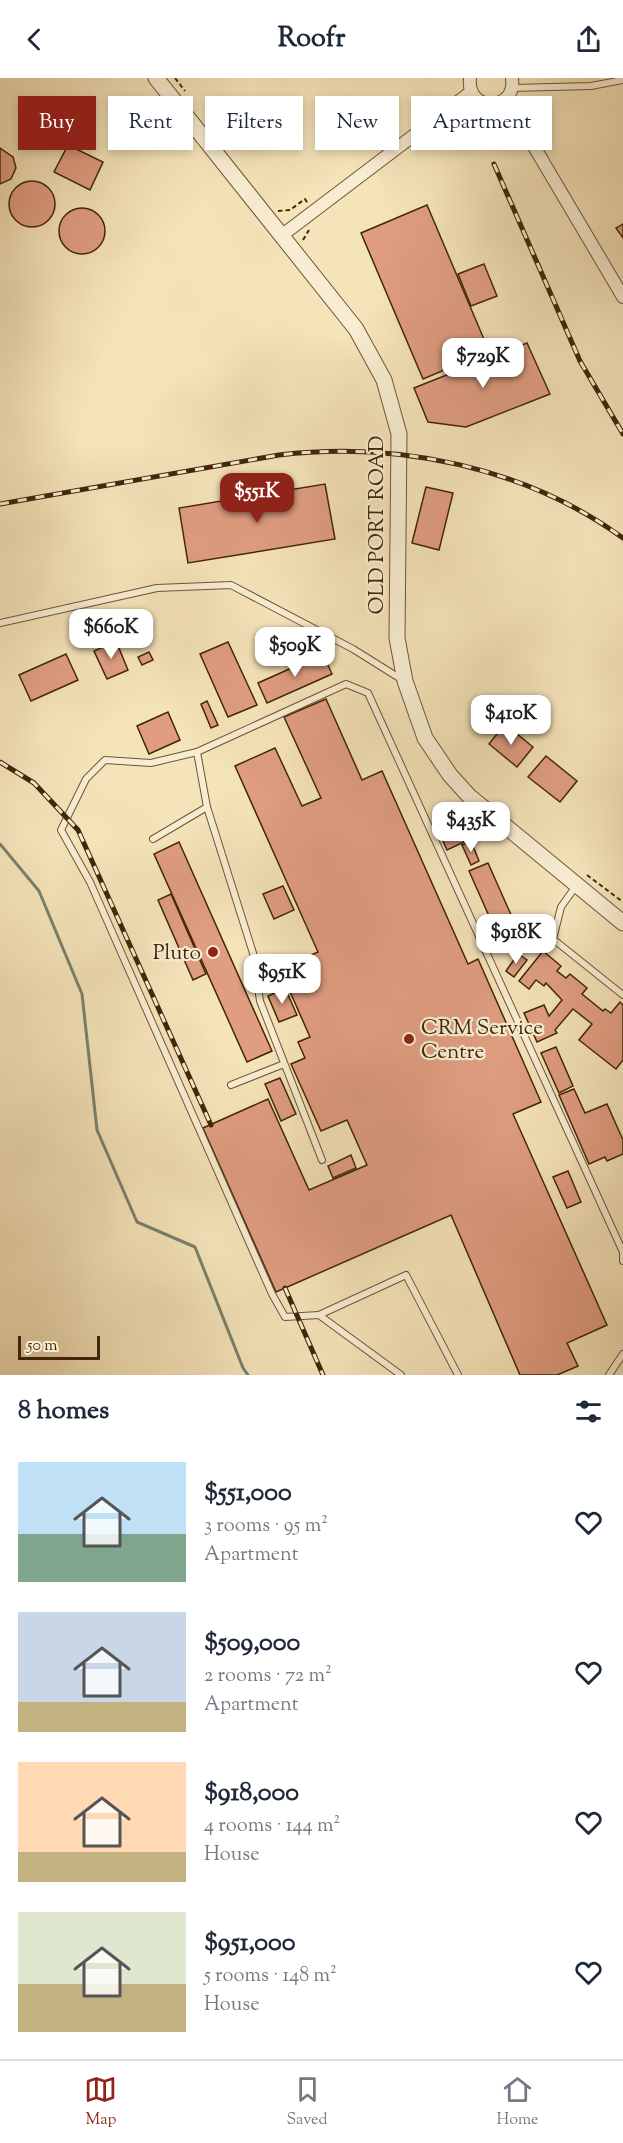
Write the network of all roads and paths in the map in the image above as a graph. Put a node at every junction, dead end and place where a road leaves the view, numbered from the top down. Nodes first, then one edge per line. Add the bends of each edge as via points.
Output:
1 (156, 78) edge
2 (470, 78) edge
3 (623, 80) edge
4 (510, 88) edge
5 (471, 92) junction
6 (281, 236) junction
7 (623, 297) edge
8 (0, 623) edge
9 (405, 681) junction
10 (196, 752) junction
11 (207, 807) junction
12 (153, 839) dead end
13 (580, 879) junction
14 (623, 902) edge
15 (623, 923) edge
16 (623, 995) edge
17 (284, 1064) junction
18 (231, 1085) dead end
19 (322, 1161) dead end
20 (623, 1252) edge
21 (623, 1262) edge
22 (319, 1315) junction
23 (623, 1354) edge
24 (401, 1375) edge
25 (458, 1375) edge
26 (609, 1375) edge

1 - 6 street, OLD PORT ROAD
2 - 5 street
3 - 4 lane via 591,86
4 - 5 street via 494,105 480,102
4 - 7 street
5 - 6 street
6 - 9 street, OLD PORT ROAD via 367,346 396,416 397,638
8 - 9 lane via 157,588 231,585
9 - 13 street, OLD PORT ROAD via 420,726 450,775 469,796
10 - 11 lane
10 - 20 lane via 346,684 368,693
10 - 22 lane via 151,763 105,760 86,779 61,830 90,882 272,1294 285,1317
11 - 12 lane
11 - 17 lane via 253,953 260,1001
13 - 14 path
13 - 15 street, OLD PORT ROAD
13 - 16 lane via 561,907 553,939
17 - 18 lane
17 - 19 lane
20 - 21 lane
22 - 24 lane
22 - 25 lane via 406,1275
23 - 26 lane

